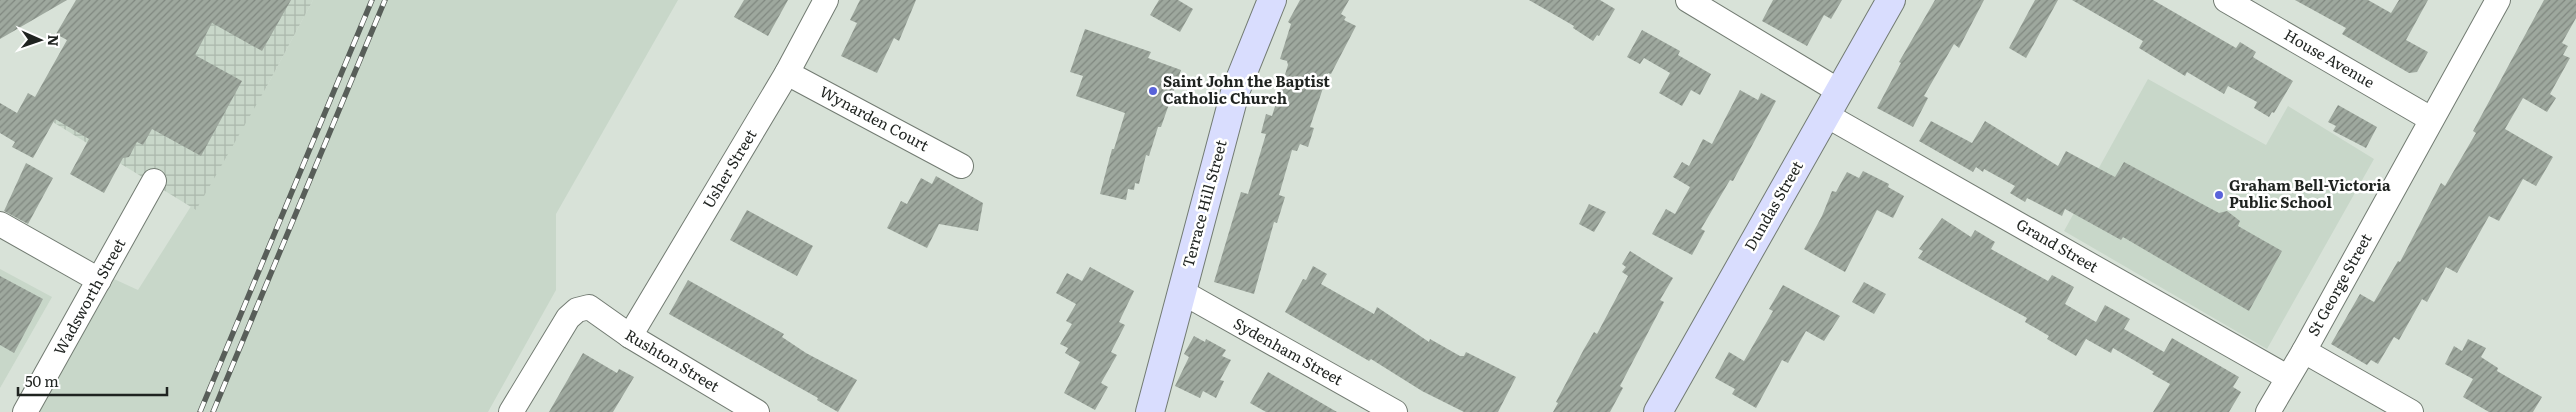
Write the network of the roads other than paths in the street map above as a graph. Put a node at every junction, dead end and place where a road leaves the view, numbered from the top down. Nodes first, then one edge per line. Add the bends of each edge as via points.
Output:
1 (826, 0) edge
2 (1272, 0) edge
3 (1688, 0) edge
4 (1891, 0) edge
5 (2226, 0) edge
6 (2498, 0) edge
7 (788, 73) junction
8 (1839, 91) junction
9 (1826, 115) junction
10 (2431, 119) junction
11 (961, 166) dead end
12 (154, 181) dead end
13 (0, 224) edge
14 (99, 280) junction
15 (1182, 292) junction
16 (630, 336) junction
17 (2304, 351) junction
18 (2287, 377) junction
19 (25, 412) edge
20 (510, 412) edge
21 (757, 412) edge
22 (1150, 412) edge
23 (1394, 412) edge
24 (1658, 412) edge
25 (2268, 412) edge
26 (2411, 412) edge

1 - 7 street, Usher Street
2 - 15 street, Terrace Hill Street via 1235,92
3 - 8 street
4 - 8 street, Dundas Street
5 - 10 street, House Avenue
6 - 10 street, St George Street
7 - 11 street, Wynarden Court
7 - 16 street, Usher Street
8 - 9 street, Dundas Street
9 - 18 street, Grand Street
9 - 24 street, Dundas Street
10 - 17 street, St George Street
12 - 14 street, Wadsworth Street
13 - 14 street
14 - 19 street, Wadsworth Street
15 - 22 street, Terrace Hill Street
15 - 23 street, Sydenham Street
16 - 20 street, Rushton Street via 589,307 577,310 568,318
16 - 21 street, Rushton Street
17 - 18 street, St George Street
17 - 26 street
18 - 25 street, St George Street

